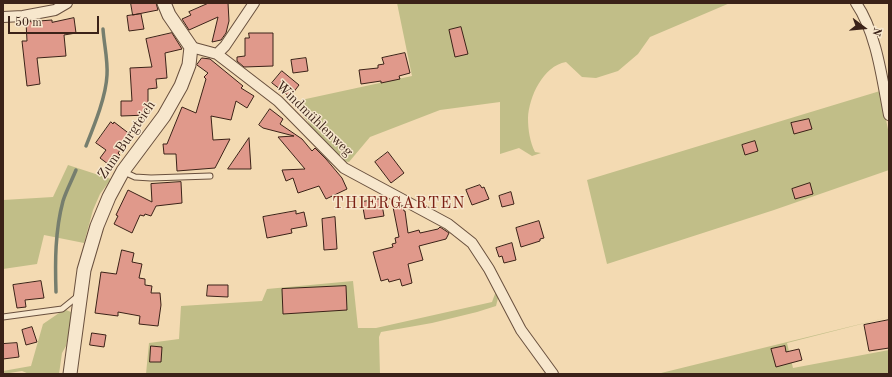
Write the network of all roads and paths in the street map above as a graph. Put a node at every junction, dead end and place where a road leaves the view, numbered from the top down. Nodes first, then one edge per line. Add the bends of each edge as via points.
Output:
1 (67, 3) edge
2 (164, 3) edge
3 (254, 3) edge
4 (856, 3) edge
5 (3, 17) edge
6 (191, 47) junction
7 (217, 54) junction
8 (889, 115) edge
9 (123, 171) junction
10 (210, 176) dead end
11 (80, 294) junction
12 (3, 317) edge
13 (70, 374) edge
14 (553, 374) edge

1 - 5 street via 55,10
2 - 6 street via 169,15
3 - 7 street
4 - 8 street via 879,64
6 - 7 street, Windmühlenweg
6 - 9 street, Zum Burgteich via 189,65 181,86 164,116
7 - 14 street, Windmühlenweg via 278,101 344,168 443,221 472,243 489,269 520,330
9 - 10 lane via 135,177 151,178
9 - 11 street, Zum Burgteich via 97,226
11 - 12 lane via 62,309
11 - 13 street, Zum Burgteich

